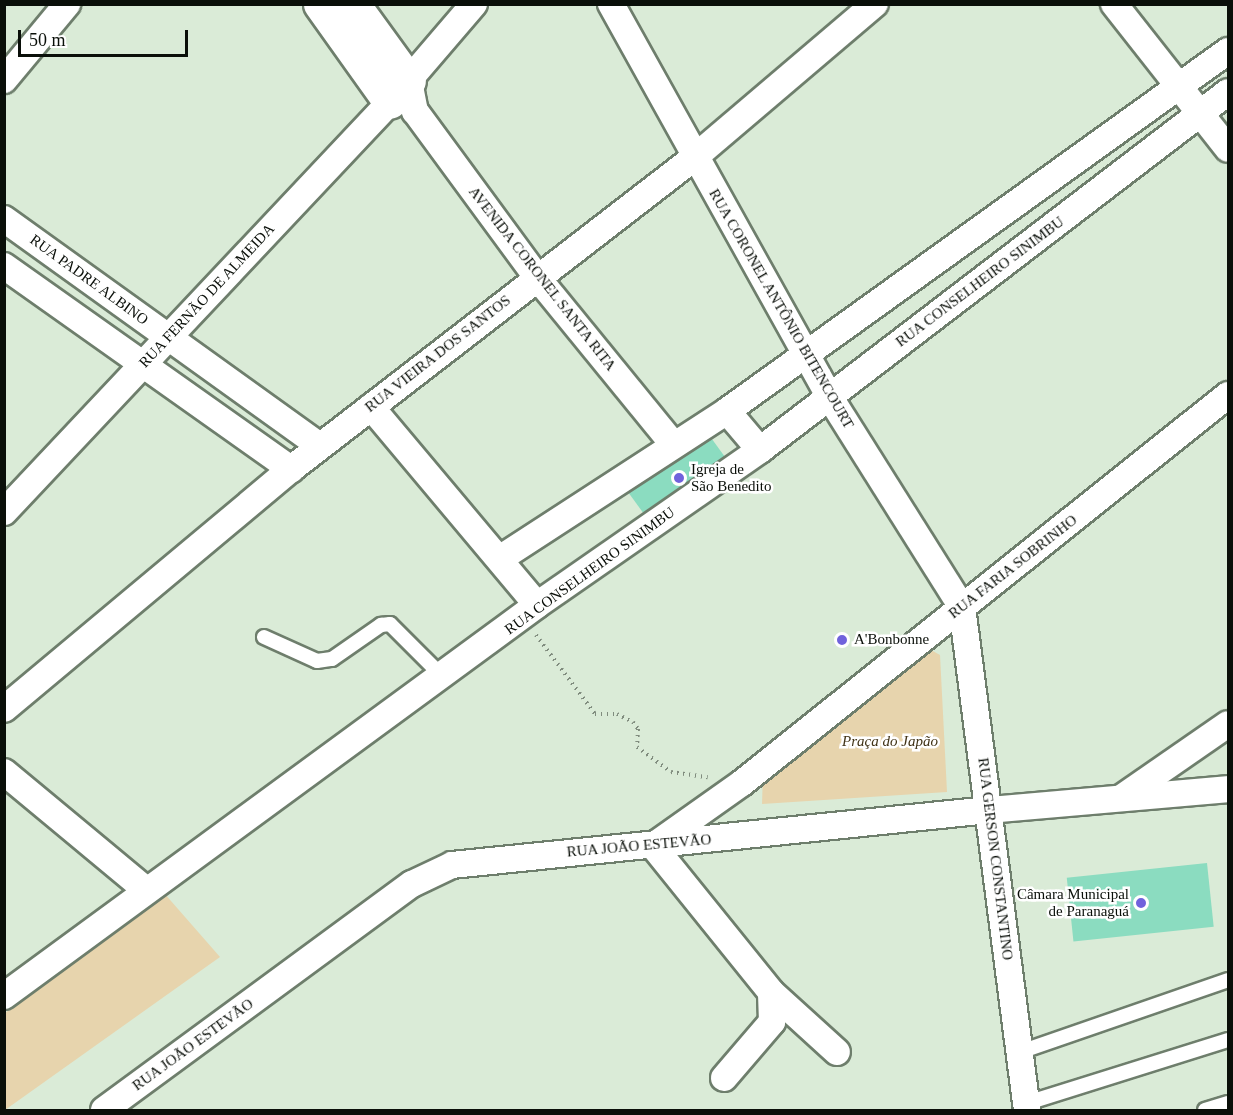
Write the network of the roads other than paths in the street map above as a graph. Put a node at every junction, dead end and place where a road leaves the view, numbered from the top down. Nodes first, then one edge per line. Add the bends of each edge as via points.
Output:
1 (67, 4) edge
2 (320, 4) edge
3 (353, 4) edge
4 (474, 4) edge
5 (611, 4) edge
6 (876, 4) edge
7 (1114, 4) edge
8 (1228, 51) edge
9 (4, 80) edge
10 (1178, 90) junction
11 (1228, 92) edge
12 (405, 98) junction
13 (1201, 114) junction
14 (1228, 149) edge
15 (695, 157) junction
16 (4, 219) edge
17 (4, 266) edge
18 (536, 276) junction
19 (167, 337) junction
20 (808, 354) junction
21 (143, 364) junction
22 (1228, 395) edge
23 (829, 396) junction
24 (371, 407) junction
25 (727, 411) junction
26 (673, 444) junction
27 (320, 446) junction
28 (760, 450) junction
29 (291, 469) junction
30 (4, 512) edge
31 (501, 558) junction
32 (962, 607) junction
33 (530, 611) junction
34 (264, 637) dead end
35 (443, 677) junction
36 (4, 709) edge
37 (1228, 724) edge
38 (4, 772) edge
39 (1228, 789) edge
40 (1121, 798) junction
41 (989, 810) junction
42 (653, 846) junction
43 (146, 890) junction
44 (1228, 980) edge
45 (771, 992) junction
46 (4, 996) edge
47 (1228, 1040) edge
48 (837, 1052) dead end
49 (1020, 1052) junction
50 (724, 1078) dead end
51 (1228, 1103) edge
52 (1027, 1107) edge
53 (104, 1110) edge
54 (1205, 1110) edge

1 - 9 street
2 - 12 street, AVENIDA CORONEL SANTA RITA
3 - 12 street, AVENIDA CORONEL SANTA RITA
4 - 12 street, RUA FERNÃO DE ALMEIDA
5 - 15 street, RUA CORONEL ANTÔNIO BITENCOURT
6 - 15 street, RUA VIEIRA DOS SANTOS
7 - 10 street
8 - 10 street
10 - 13 street
10 - 20 street
11 - 13 street, RUA CONSELHEIRO SINIMBU
12 - 18 street, AVENIDA CORONEL SANTA RITA
12 - 19 street, RUA FERNÃO DE ALMEIDA
13 - 14 street
13 - 23 street, RUA CONSELHEIRO SINIMBU
15 - 18 street, RUA VIEIRA DOS SANTOS
15 - 20 street, RUA CORONEL ANTÔNIO BITENCOURT
16 - 19 street, RUA PADRE ALBINO
17 - 21 street
18 - 24 street, RUA VIEIRA DOS SANTOS
18 - 26 street, AVENIDA CORONEL SANTA RITA
19 - 21 street, RUA FERNÃO DE ALMEIDA
19 - 27 street, RUA PADRE ALBINO
20 - 23 street, RUA CORONEL ANTÔNIO BITENCOURT
20 - 25 street
21 - 29 street
21 - 30 street, RUA FERNÃO DE ALMEIDA
22 - 32 street, RUA FARIA SOBRINHO
23 - 28 street, RUA CONSELHEIRO SINIMBU
23 - 32 street, RUA CORONEL ANTÔNIO BITENCOURT
24 - 27 street, RUA VIEIRA DOS SANTOS
24 - 31 street
25 - 26 street
25 - 28 street
26 - 31 street
27 - 29 street, RUA VIEIRA DOS SANTOS
28 - 33 street, RUA CONSELHEIRO SINIMBU
29 - 36 street, RUA VIEIRA DOS SANTOS
31 - 33 street
32 - 41 street, RUA GERSON CONSTANTINO
32 - 42 street, RUA FARIA SOBRINHO via 742,783
33 - 35 street, RUA CONSELHEIRO SINIMBU
34 - 35 lane via 317,661 332,658 381,625 390,624
35 - 43 street, RUA CONSELHEIRO SINIMBU
37 - 40 street, RUA JOÃO ESTEVÃO
38 - 43 street
39 - 40 street
40 - 41 street, RUA JOÃO ESTEVÃO
41 - 42 street, RUA JOÃO ESTEVÃO
41 - 49 street, RUA GERSON CONSTANTINO
42 - 45 street
42 - 53 street, RUA JOÃO ESTEVÃO via 476,861 435,872 412,884
43 - 46 street, RUA CONSELHEIRO SINIMBU
44 - 49 lane
45 - 48 street
45 - 50 street via 772,1022
47 - 52 lane
49 - 52 street, RUA GERSON CONSTANTINO
51 - 54 lane

